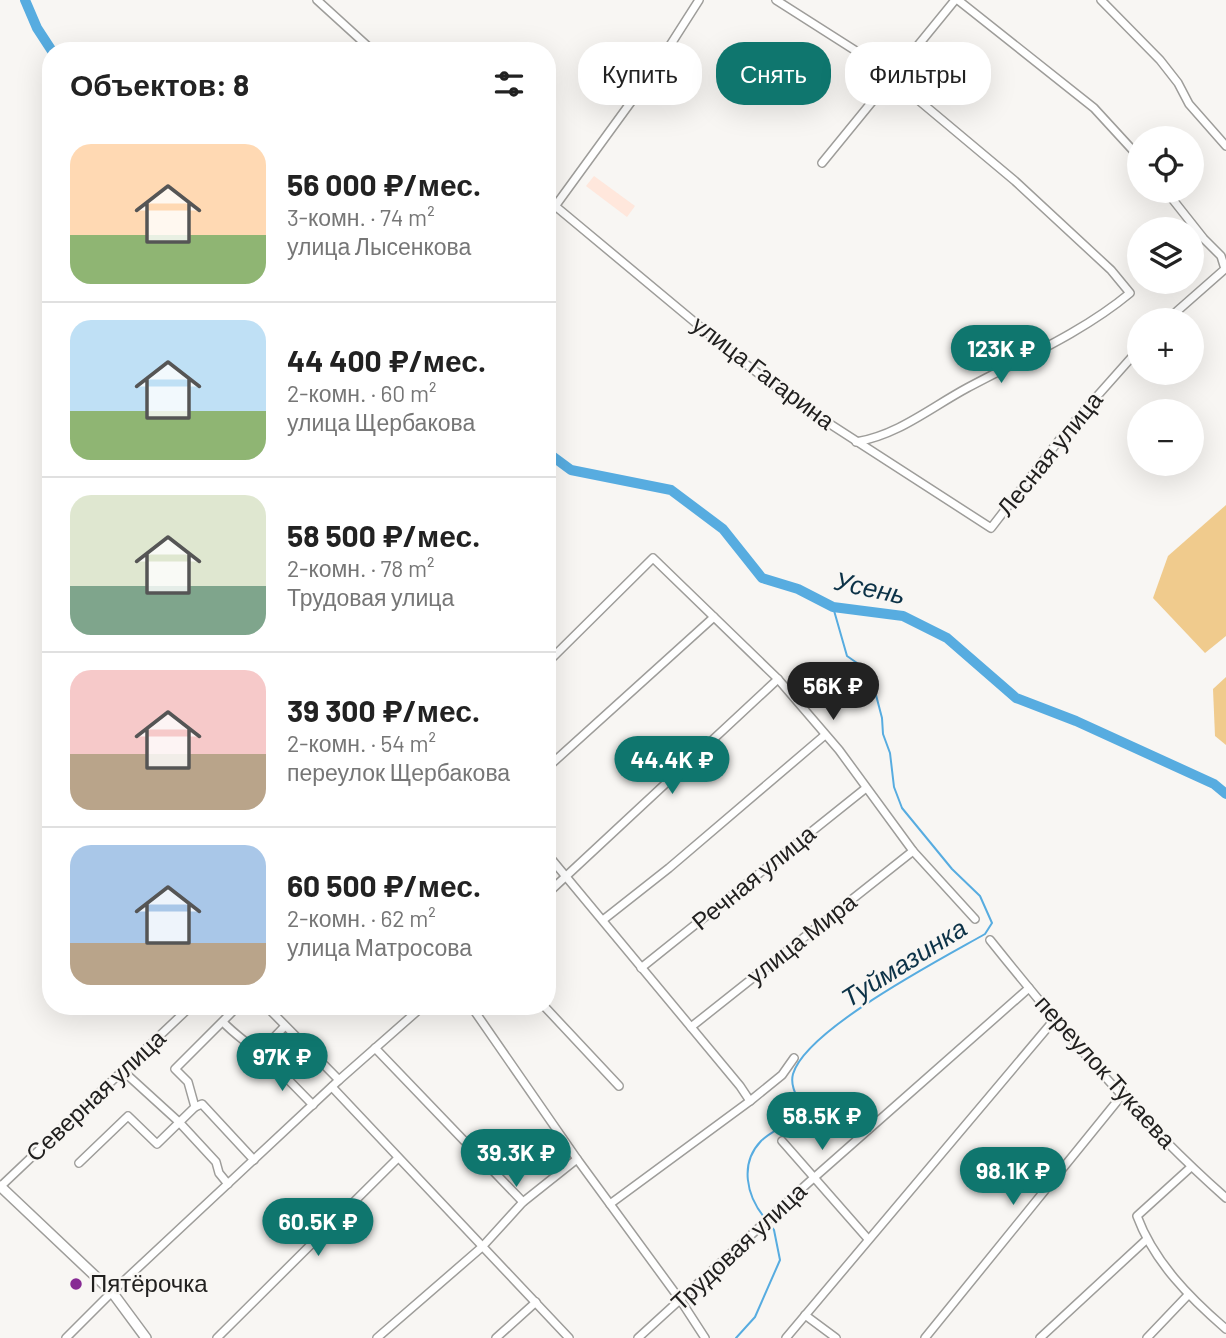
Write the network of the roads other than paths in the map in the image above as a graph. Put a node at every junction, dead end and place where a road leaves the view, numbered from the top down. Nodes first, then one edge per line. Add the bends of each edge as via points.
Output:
1 (317, 0) edge
2 (699, 0) edge
3 (776, 0) edge
4 (957, 0) edge
5 (1101, 0) edge
6 (363, 42) edge
7 (922, 42) edge
8 (845, 44) edge
9 (870, 105) edge
10 (924, 105) edge
11 (1127, 144) edge
12 (1226, 146) edge
13 (822, 163) dead end
14 (1176, 203) edge
15 (556, 207) joint
16 (1226, 269) edge
17 (1181, 308) edge
18 (1127, 362) edge
19 (856, 442) junction
20 (991, 528) joint
21 (714, 617) junction
22 (556, 654) edge
23 (778, 678) junction
24 (825, 735) junction
25 (556, 760) edge
26 (866, 789) junction
27 (913, 851) junction
28 (556, 865) edge
29 (565, 877) junction
30 (556, 885) edge
31 (975, 919) dead end
32 (603, 920) junction
33 (990, 940) dead end
34 (641, 968) junction
35 (1029, 988) junction
36 (182, 1015) edge
37 (230, 1015) edge
38 (275, 1015) edge
39 (413, 1015) edge
40 (477, 1015) edge
41 (552, 1015) edge
42 (1054, 1020) junction
43 (223, 1022) junction
44 (285, 1026) junction
45 (691, 1027) junction
46 (375, 1048) junction
47 (794, 1058) dead end
48 (270, 1061) dead end
49 (123, 1071) junction
50 (339, 1080) junction
51 (619, 1086) dead end
52 (332, 1087) junction
53 (1123, 1094) junction
54 (750, 1101) junction
55 (313, 1105) junction
56 (195, 1107) junction
57 (179, 1122) junction
58 (782, 1141) dead end
59 (398, 1158) junction
60 (577, 1159) junction
61 (254, 1160) junction
62 (79, 1163) dead end
63 (1191, 1167) junction
64 (814, 1178) junction
65 (228, 1184) junction
66 (0, 1186) edge
67 (1226, 1198) edge
68 (523, 1202) junction
69 (610, 1204) junction
70 (868, 1239) junction
71 (1146, 1240) junction
72 (482, 1247) junction
73 (112, 1292) junction
74 (1188, 1295) junction
75 (681, 1301) junction
76 (536, 1302) junction
77 (806, 1315) junction
78 (1226, 1329) edge
79 (66, 1338) edge
80 (146, 1338) edge
81 (217, 1338) edge
82 (377, 1338) edge
83 (496, 1338) edge
84 (569, 1338) edge
85 (638, 1338) edge
86 (705, 1338) edge
87 (786, 1338) edge
88 (836, 1338) edge
89 (925, 1338) edge
90 (1040, 1338) edge
91 (1147, 1338) edge

1 - 6 street
2 - 15 street
3 - 8 street
4 - 7 street
4 - 11 street via 1094,108
5 - 12 street via 1160,60 1189,104
9 - 13 street
10 - 19 street via 1015,181 1130,293 904,427
14 - 16 street via 1221,256
15 - 19 street, улица Гагарина via 739,359
16 - 17 street
18 - 20 street, Лесная улица via 1067,430
19 - 20 street, улица Гагарина
21 - 22 street via 653,558
21 - 23 street
21 - 25 street
23 - 24 street
23 - 29 street
24 - 26 street
24 - 32 street
26 - 27 street
26 - 34 street, Речная улица
27 - 31 street
27 - 45 street, улица Мира
28 - 29 street
29 - 30 street
29 - 32 street
32 - 34 street
33 - 35 street, переулок Тукаева
34 - 45 street
35 - 42 street, переулок Тукаева
35 - 64 street, Трудовая улица
36 - 49 street, Северная улица
37 - 43 street
38 - 44 street
39 - 46 street
40 - 60 street
41 - 51 street
42 - 53 street, переулок Тукаева
42 - 70 street
43 - 44 street via 258,1054
43 - 56 street via 176,1069 188,1083
44 - 50 street
45 - 54 street
46 - 50 street
46 - 68 street
47 - 54 street via 782,1075
48 - 55 street
49 - 57 street
49 - 66 street, Северная улица
50 - 52 street
52 - 55 street
52 - 59 street
53 - 63 street, переулок Тукаева
53 - 89 street
54 - 69 street
55 - 61 street
56 - 57 street
56 - 61 street via 202,1104
57 - 62 street via 158,1144 128,1116
57 - 65 street via 216,1162
58 - 64 street
59 - 72 street
59 - 81 street
60 - 68 street
60 - 69 street
61 - 65 street
63 - 67 street, переулок Тукаева
63 - 71 street via 1137,1216
64 - 70 street
64 - 75 street, Трудовая улица
65 - 73 street
66 - 73 street
68 - 72 street
69 - 75 street
70 - 77 street
71 - 74 street
71 - 90 street
72 - 76 street
72 - 82 street
73 - 79 street
73 - 80 street
74 - 78 street
74 - 91 street
75 - 85 street, Трудовая улица
75 - 86 street
76 - 83 street
76 - 84 street
77 - 87 street
77 - 88 street

